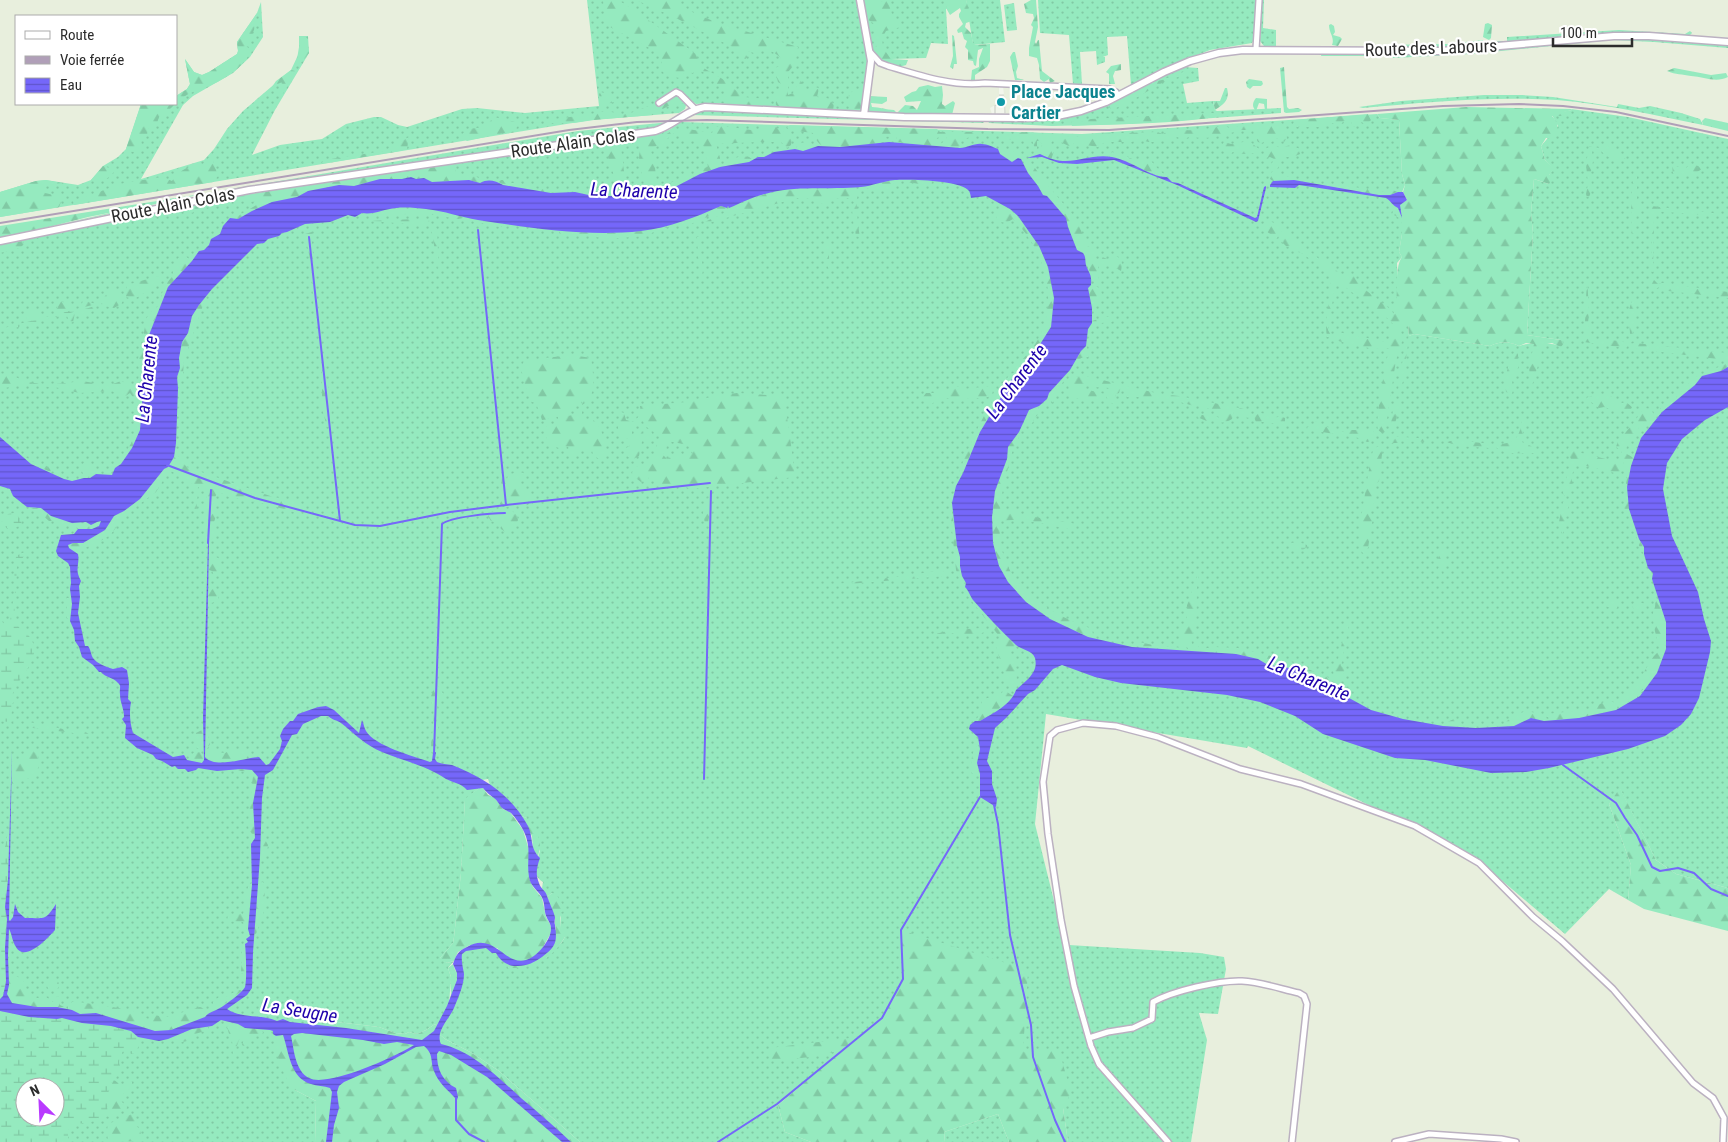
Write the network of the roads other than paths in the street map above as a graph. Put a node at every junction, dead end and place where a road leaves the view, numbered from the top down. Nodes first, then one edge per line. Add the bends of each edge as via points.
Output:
1 (860, 0) edge
2 (1259, 0) edge
3 (1728, 42) edge
4 (1256, 49) junction
5 (870, 52) junction
6 (1140, 84) joint
7 (1118, 96) junction
8 (659, 103) dead end
9 (695, 109) junction
10 (864, 115) junction
11 (0, 241) edge
12 (1089, 1038) junction
13 (1168, 1142) edge
14 (1292, 1142) edge
15 (1395, 1142) edge
16 (1516, 1142) edge
17 (1723, 1142) edge

1 - 5 street
2 - 4 street
3 - 4 street, Route des Labours via 1614,36 1441,51
4 - 6 street, Route des Labours via 1201,58 1173,67
5 - 7 street via 880,63 888,66 954,83 1110,89
5 - 10 street
6 - 7 street, Route Alain Colas
7 - 10 street, Route Alain Colas via 1075,112 1041,117
8 - 9 street via 676,92
9 - 10 street, Route Alain Colas via 719,107
9 - 11 street, Route Alain Colas via 655,131 249,190
12 - 13 street via 1099,1064
12 - 14 street via 1133,1028 1152,1019 1153,1002 1163,997 1229,981 1244,981 1299,993 1307,1004
12 - 17 street via 1074,986 1061,920 1043,782 1050,736 1058,730 1083,723 1116,726 1158,737 1240,769 1301,784 1415,826 1479,863 1613,989 1667,1055 1693,1083 1713,1098 1724,1118
15 - 16 street via 1429,1134 1501,1138

